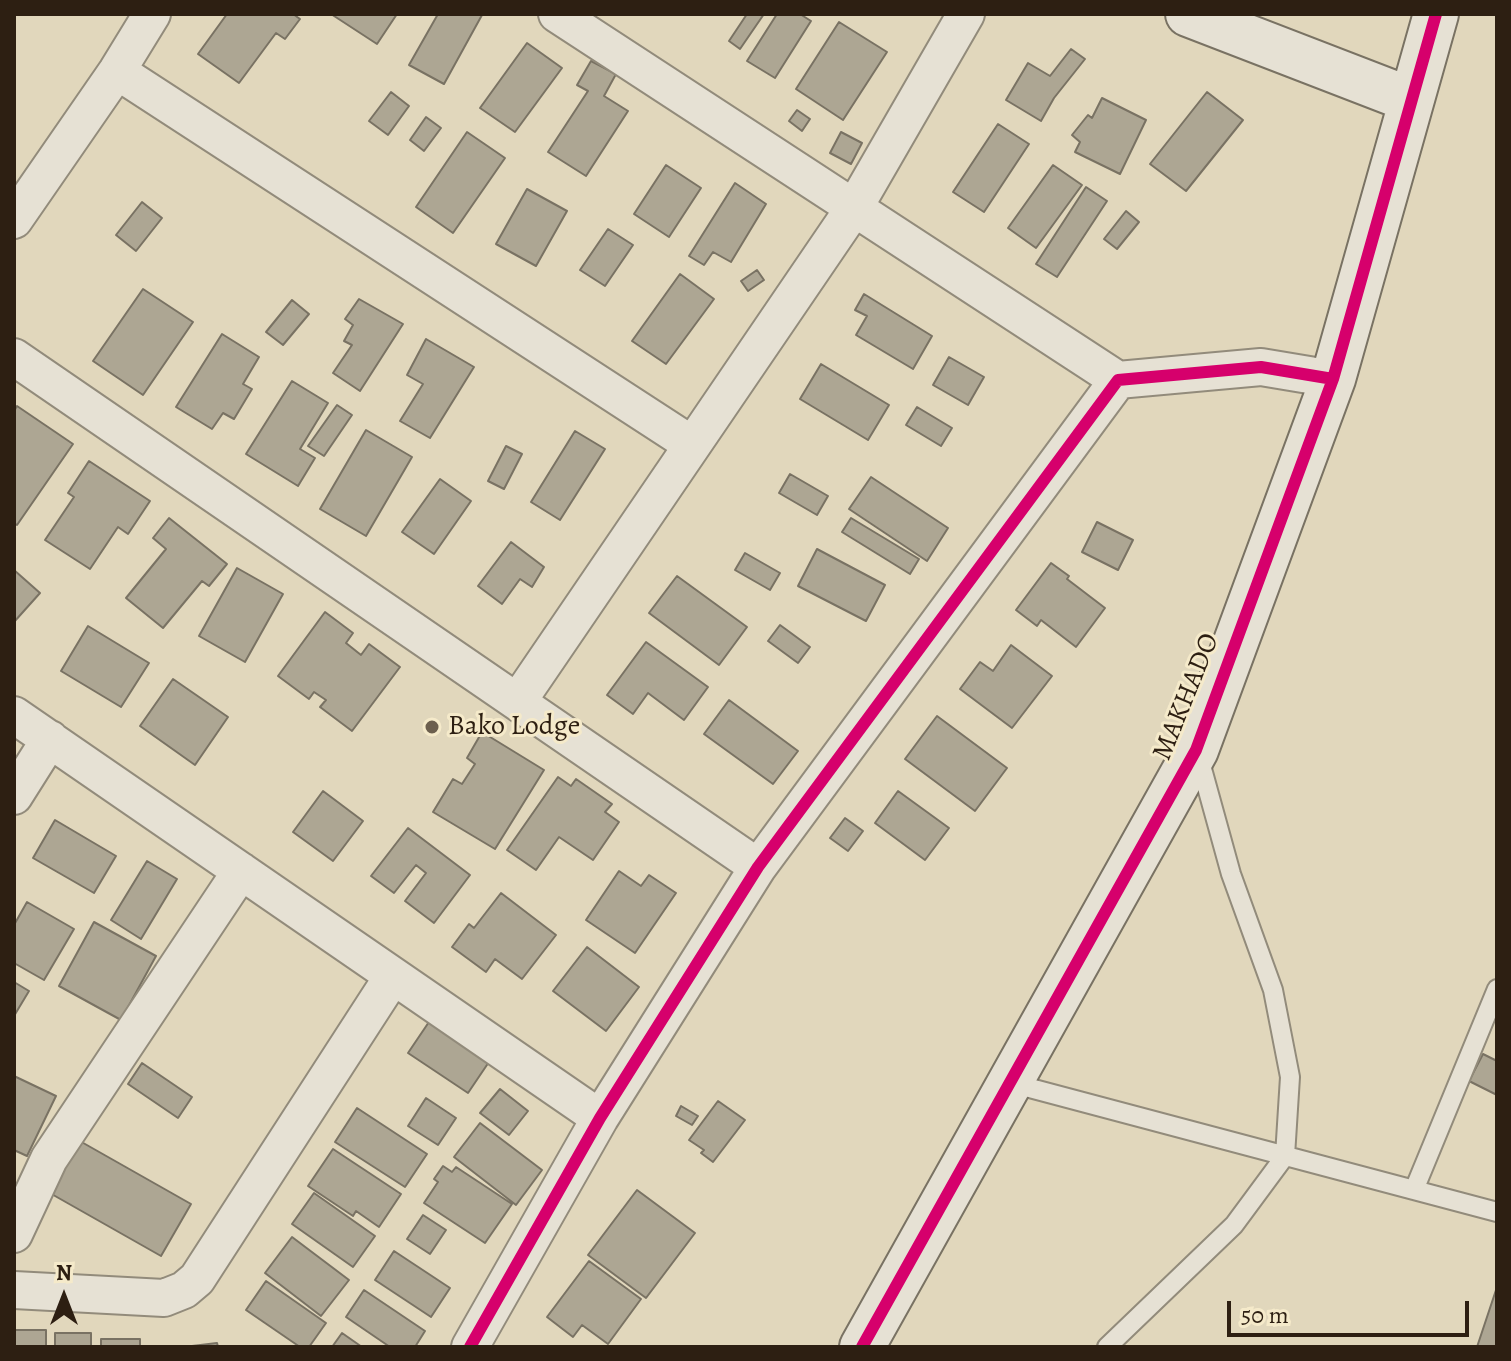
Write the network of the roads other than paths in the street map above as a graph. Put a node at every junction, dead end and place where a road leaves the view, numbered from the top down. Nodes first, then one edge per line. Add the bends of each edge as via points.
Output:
1 (152, 14) edge
2 (557, 14) edge
3 (966, 14) edge
4 (1188, 14) edge
5 (1436, 14) edge
6 (117, 71) junction
7 (1411, 100) junction
8 (854, 208) junction
9 (14, 220) edge
10 (14, 357) edge
11 (1333, 379) junction
12 (1118, 380) junction
13 (691, 444) junction
14 (518, 701) junction
15 (14, 715) edge
16 (50, 739) junction
17 (1196, 750) junction
18 (14, 796) edge
19 (758, 867) junction
20 (241, 871) junction
21 (393, 976) junction
22 (1497, 989) edge
23 (1011, 1083) junction
24 (600, 1118) junction
25 (1285, 1156) junction
26 (1414, 1190) junction
27 (1497, 1212) edge
28 (14, 1234) edge
29 (14, 1290) edge
30 (470, 1347) edge
31 (862, 1347) edge
32 (1107, 1347) edge

1 - 6 street
2 - 8 street
3 - 8 street
4 - 7 street
5 - 7 street, MAKHADO
6 - 9 street
6 - 13 street
7 - 11 street, MAKHADO
8 - 12 street
8 - 13 street
10 - 14 street
11 - 12 street via 1261,367
11 - 17 street, MAKHADO
12 - 19 street
13 - 14 street
14 - 19 street
15 - 16 street
16 - 18 street
16 - 20 street
17 - 23 street, MAKHADO
17 - 25 lane via 1231,874 1273,990 1290,1077
19 - 24 street
20 - 21 street
20 - 28 street via 49,1159
21 - 24 street
21 - 29 street via 191,1285 164,1298
22 - 26 lane
23 - 25 lane
23 - 31 street, MAKHADO
24 - 30 street
25 - 26 lane
25 - 32 lane via 1234,1225
26 - 27 lane

